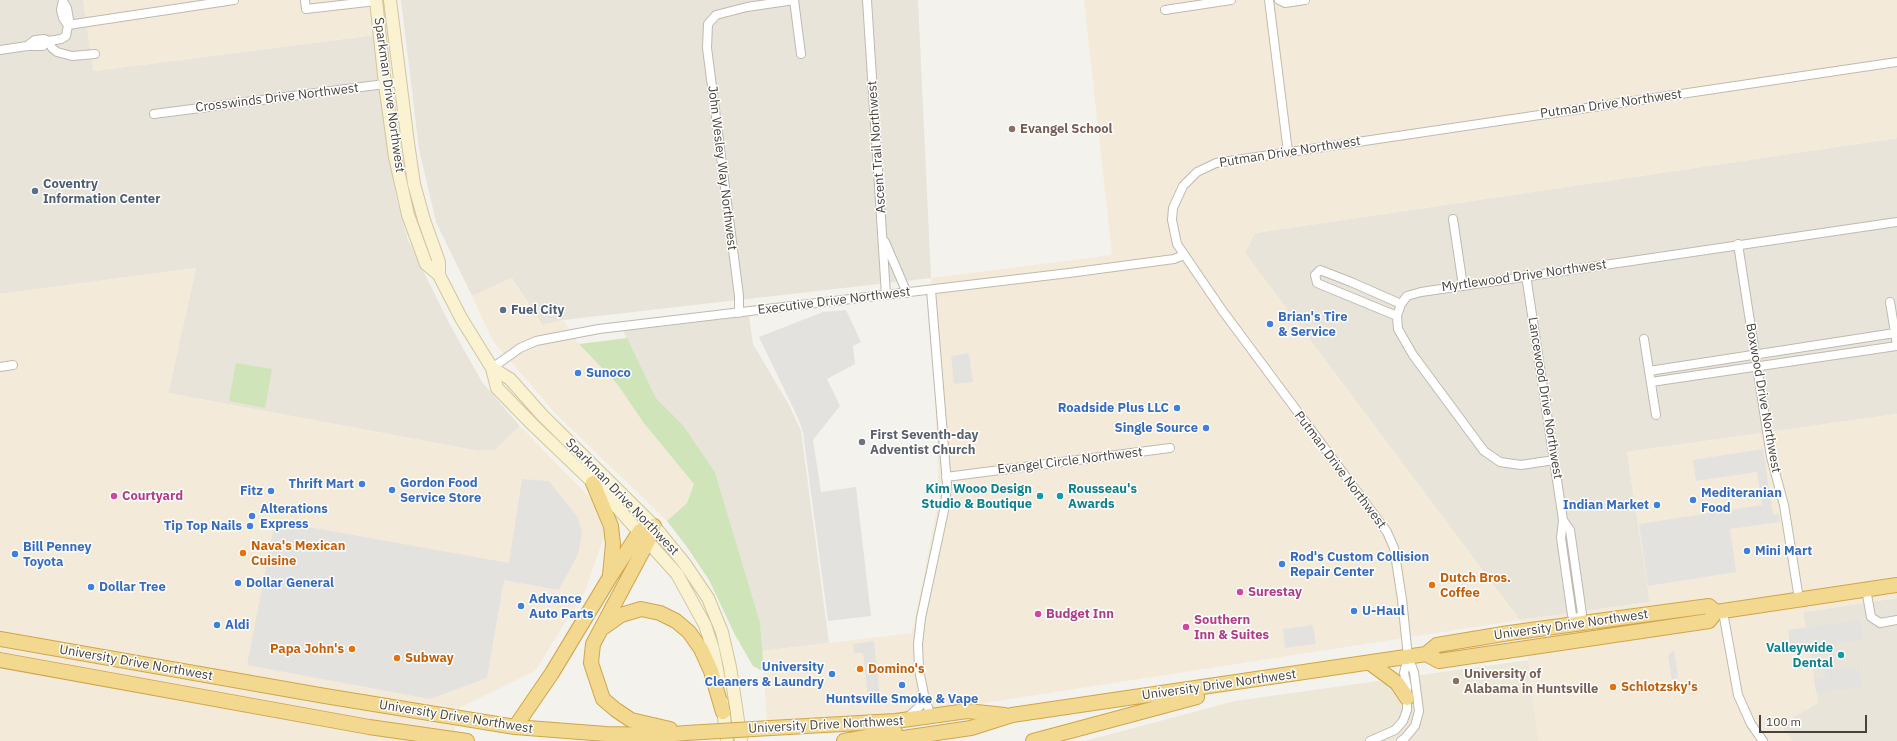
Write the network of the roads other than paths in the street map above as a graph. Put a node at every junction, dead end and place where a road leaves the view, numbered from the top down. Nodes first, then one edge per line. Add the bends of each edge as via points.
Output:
1 (234, 0) edge
2 (304, 0) edge
3 (376, 0) edge
4 (390, 0) edge
5 (794, 0) edge
6 (867, 0) edge
7 (1231, 0) edge
8 (1269, 0) edge
9 (1279, 0) edge
10 (1305, 0) edge
11 (64, 1) edge
12 (1165, 10) dead end
13 (68, 25) junction
14 (49, 42) junction
15 (0, 50) edge
16 (95, 54) dead end
17 (801, 54) dead end
18 (1897, 62) edge
19 (400, 82) junction
20 (385, 84) junction
21 (154, 114) dead end
22 (1288, 152) junction
23 (1453, 219) dead end
24 (1897, 222) edge
25 (882, 238) junction
26 (1738, 244) junction
27 (1184, 255) junction
28 (439, 276) junction
29 (1526, 276) junction
30 (1463, 286) junction
31 (931, 290) junction
32 (906, 293) junction
33 (886, 295) junction
34 (1890, 302) dead end
35 (1401, 304) junction
36 (740, 313) junction
37 (1397, 316) junction
38 (1895, 333) junction
39 (1644, 339) dead end
40 (1897, 346) edge
41 (1756, 355) junction
42 (13, 365) dead end
43 (0, 367) edge
44 (492, 368) junction
45 (1758, 368) junction
46 (1649, 371) junction
47 (1651, 382) junction
48 (1656, 415) dead end
49 (1170, 448) dead end
50 (1554, 460) junction
51 (946, 477) junction
52 (593, 483) junction
53 (654, 526) junction
54 (644, 536) junction
55 (610, 577) junction
56 (1897, 585) edge
57 (1866, 590) junction
58 (1799, 599) junction
59 (1720, 612) junction
60 (1604, 620) junction
61 (1897, 620) edge
62 (1578, 621) junction
63 (602, 628) junction
64 (0, 639) edge
65 (1584, 639) junction
66 (1556, 643) junction
67 (1426, 654) junction
68 (1408, 657) junction
69 (0, 660) edge
70 (1370, 663) junction
71 (1284, 676) junction
72 (924, 695) junction
73 (1407, 698) junction
74 (723, 712) junction
75 (1012, 715) junction
76 (931, 717) junction
77 (902, 721) junction
78 (515, 727) junction
79 (686, 733) junction
80 (447, 740) edge
81 (467, 741) edge
82 (727, 741) edge
83 (741, 741) edge
84 (844, 741) edge
85 (883, 741) edge
86 (1033, 741) edge
87 (1370, 741) edge
88 (1401, 741) edge
89 (1763, 741) edge

1 - 13 street
2 - 3 street via 306,9
3 - 20 main road, Sparkman Drive Northwest
4 - 19 main road, Sparkman Drive Northwest
5 - 17 street
5 - 36 street, John Wesley Way Northwest via 747,7 716,15 708,24 707,48
6 - 25 street, Ascent Trail Northwest
7 - 12 street
8 - 22 street
9 - 10 street via 1285,3
11 - 13 street via 61,10
13 - 14 street via 66,36
14 - 15 street via 43,46
14 - 16 street via 58,52 72,56
18 - 22 street, Putman Drive Northwest
19 - 20 street, Crosswinds Drive Northwest
19 - 28 main road, Sparkman Drive Northwest via 414,184 439,262
20 - 21 street, Crosswinds Drive Northwest
20 - 28 main road, Sparkman Drive Northwest via 395,157 408,215 426,264
22 - 27 street, Putman Drive Northwest via 1216,163 1189,178 1177,196 1172,220 1175,238
23 - 30 street
24 - 26 street, Myrtlewood Drive Northwest
25 - 32 street
25 - 33 street, Ascent Trail Northwest
26 - 29 street, Myrtlewood Drive Northwest
26 - 41 street, Boxwood Drive Northwest
27 - 31 street, Executive Drive Northwest via 1174,259
27 - 68 street, Putman Drive Northwest via 1279,389 1387,532 1394,548
28 - 44 main road, Sparkman Drive Northwest
29 - 30 street, Myrtlewood Drive Northwest
29 - 50 street, Lancewood Drive Northwest
30 - 35 street, Myrtlewood Drive Northwest via 1420,292 1408,296
31 - 32 street, Executive Drive Northwest
31 - 51 street
32 - 33 street, Executive Drive Northwest
33 - 36 street, Executive Drive Northwest
34 - 38 street
35 - 37 street
35 - 37 street via 1320,270 1315,274 1317,283
36 - 44 street, Executive Drive Northwest via 599,329 536,340
37 - 50 street via 1398,330 1413,355 1484,451 1500,462 1521,465
38 - 40 street
38 - 41 street
39 - 46 street
40 - 45 street
41 - 45 street, Boxwood Drive Northwest
41 - 46 street
42 - 43 street
44 - 52 main road, Sparkman Drive Northwest via 497,388
44 - 53 main road, Sparkman Drive Northwest via 510,379 542,415
45 - 47 street
45 - 58 street, Boxwood Drive Northwest via 1771,457 1784,505
46 - 47 street
47 - 48 street
49 - 51 street, Evangel Circle Northwest
50 - 62 street, Lancewood Drive Northwest via 1563,520 1562,538 1572,615
51 - 72 street via 945,506 921,618 918,644
52 - 54 main road, Sparkman Drive Northwest
52 - 55 highway via 612,526
53 - 54 highway
53 - 83 main road, Sparkman Drive Northwest via 704,592 722,632
54 - 55 highway
54 - 63 highway
54 - 74 main road, Sparkman Drive Northwest via 677,574 706,625 713,649
55 - 78 highway via 552,673
56 - 57 highway, University Drive Northwest
57 - 58 highway, University Drive Northwest
57 - 61 street via 1871,617 1880,623
58 - 59 highway, University Drive Northwest
59 - 60 highway, University Drive Northwest via 1708,606
59 - 65 highway, University Drive Northwest via 1709,621
59 - 89 street via 1738,695 1751,724
60 - 62 highway, University Drive Northwest
60 - 65 highway via 1596,629 1584,633
62 - 66 highway via 1577,630 1562,634
62 - 67 highway, University Drive Northwest via 1437,645
63 - 74 highway via 621,615 641,610 660,613 676,621 689,632 700,649 711,671
63 - 79 highway via 593,644 591,663 603,699 632,720
64 - 78 highway, University Drive Northwest
65 - 66 highway, University Drive Northwest
66 - 67 highway, University Drive Northwest via 1439,661
67 - 68 highway, University Drive Northwest
68 - 70 highway, University Drive Northwest
68 - 73 street via 1404,673
68 - 88 street via 1415,674 1419,711 1415,726
69 - 80 highway, University Drive Northwest
70 - 71 highway, University Drive Northwest
70 - 73 highway via 1397,683
71 - 75 highway, University Drive Northwest
71 - 86 highway via 1175,702
72 - 76 street
72 - 77 street via 920,706
73 - 87 street via 1407,710 1403,721 1394,730
74 - 82 main road, Sparkman Drive Northwest
75 - 76 highway, University Drive Northwest via 967,711
75 - 85 highway, University Drive Northwest via 971,728
76 - 77 highway, University Drive Northwest
76 - 84 highway via 922,728
77 - 79 highway, University Drive Northwest, bridge
78 - 79 highway, University Drive Northwest via 606,734
80 - 81 highway, University Drive Northwest

